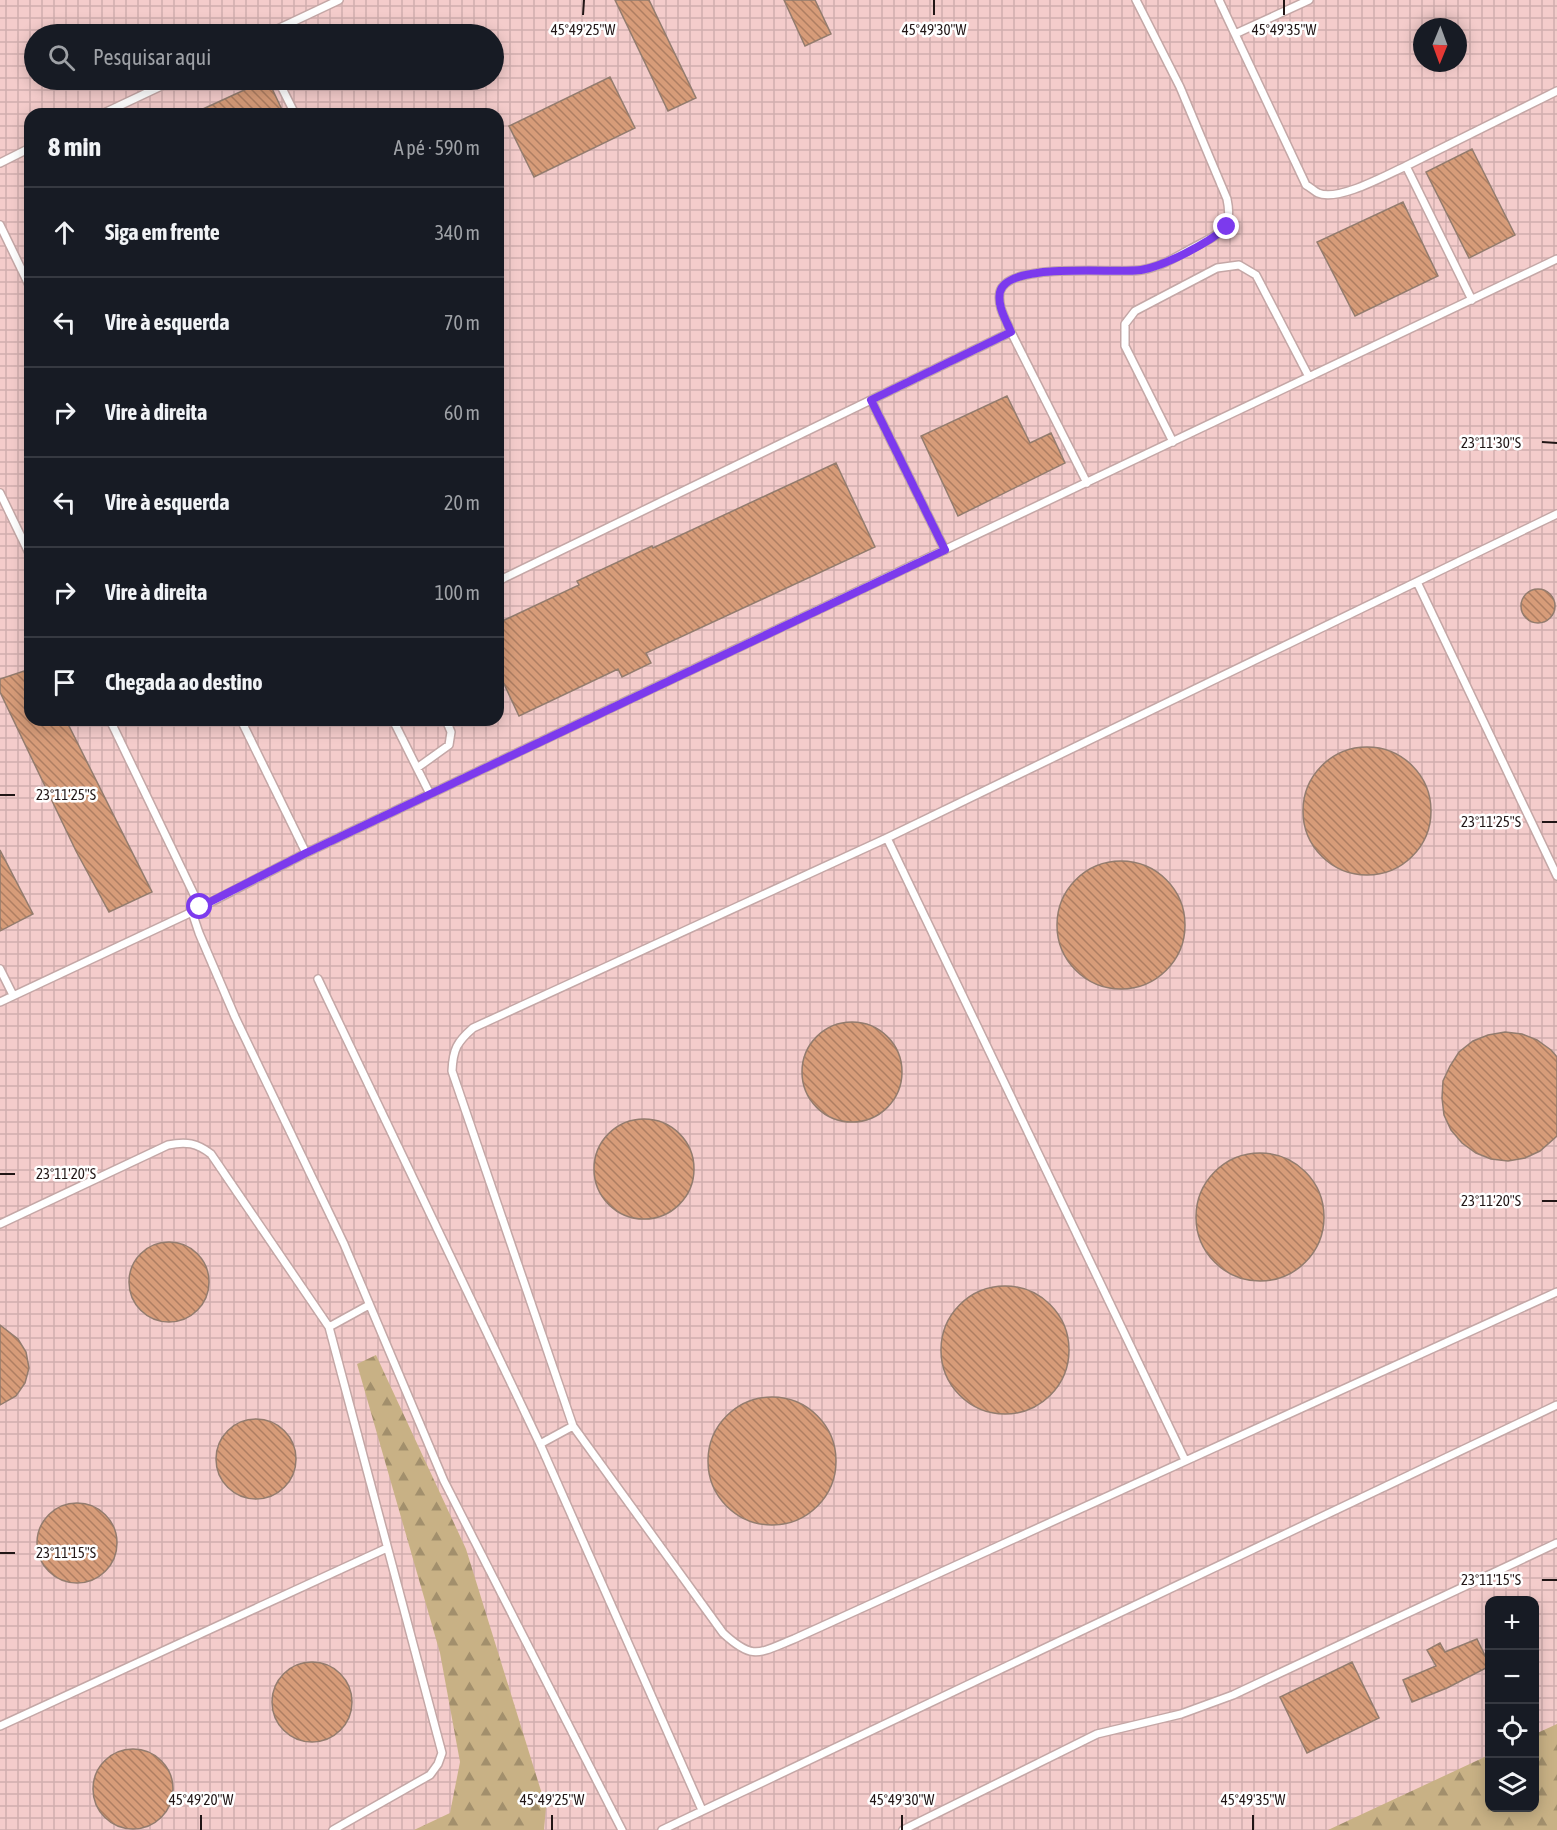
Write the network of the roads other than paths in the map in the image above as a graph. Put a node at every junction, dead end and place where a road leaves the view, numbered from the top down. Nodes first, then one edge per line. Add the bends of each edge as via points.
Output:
1 (339, 0) edge
2 (1136, 0) edge
3 (1219, 0) edge
4 (1308, 0) edge
5 (288, 24) edge
6 (1235, 34) junction
7 (153, 90) edge
8 (283, 90) edge
9 (1557, 92) edge
10 (115, 108) edge
11 (292, 108) edge
12 (24, 151) edge
13 (0, 163) edge
14 (1407, 166) junction
15 (0, 225) edge
16 (1557, 259) edge
17 (24, 275) edge
18 (1472, 300) junction
19 (1011, 332) junction
20 (1309, 377) junction
21 (871, 400) junction
22 (1173, 442) junction
23 (1087, 483) junction
24 (0, 493) edge
25 (1557, 514) edge
26 (24, 543) edge
27 (945, 550) junction
28 (504, 578) edge
29 (1417, 582) junction
30 (113, 726) edge
31 (244, 726) edge
32 (396, 726) edge
33 (448, 726) edge
34 (417, 768) junction
35 (430, 794) junction
36 (887, 838) junction
37 (306, 853) junction
38 (1557, 876) edge
39 (200, 907) junction
40 (192, 912) junction
41 (0, 969) edge
42 (318, 979) dead end
43 (13, 995) junction
44 (0, 1002) edge
45 (0, 1224) edge
46 (1557, 1292) edge
47 (369, 1305) junction
48 (329, 1327) junction
49 (1557, 1405) edge
50 (573, 1426) junction
51 (540, 1444) junction
52 (1185, 1460) junction
53 (1557, 1543) edge
54 (387, 1548) junction
55 (0, 1726) edge
56 (702, 1810) junction
57 (333, 1830) edge
58 (622, 1830) edge
59 (662, 1830) edge
60 (903, 1830) edge

1 - 5 lane
2 - 19 lane via 1180,87 1227,199 1227,227 1164,263 1142,270 1038,272 1017,277 1001,290 1003,314
3 - 6 lane
4 - 6 lane
6 - 14 lane via 1306,185 1319,194 1333,195
7 - 10 lane
8 - 11 lane
9 - 14 lane
12 - 13 lane
14 - 18 lane
15 - 17 lane
16 - 18 lane
18 - 20 lane
19 - 21 lane
19 - 23 lane
20 - 22 lane
20 - 22 lane via 1256,275 1239,265 1217,268 1135,310 1125,324 1125,346
21 - 27 lane
21 - 28 lane
22 - 23 lane
23 - 27 lane
24 - 26 lane
25 - 29 lane
27 - 35 lane
29 - 36 lane
29 - 38 lane
30 - 39 lane
31 - 37 lane
32 - 34 lane
33 - 34 lane via 449,745
34 - 35 lane
35 - 37 lane
36 - 50 lane via 473,1028 460,1040 453,1055 452,1071
36 - 52 lane
37 - 39 lane
39 - 40 lane
40 - 43 lane
40 - 47 lane via 235,1017 344,1244
41 - 43 lane
42 - 51 lane
43 - 44 lane
45 - 48 lane via 168,1145 201,1145 211,1154
46 - 52 lane
47 - 48 lane
47 - 58 lane via 444,1481
48 - 54 lane
49 - 56 lane
50 - 51 lane
50 - 52 lane via 723,1633 749,1652 763,1652 794,1639
51 - 56 lane
53 - 60 lane via 1233,1695 1181,1714 1097,1734
54 - 55 lane
54 - 57 lane via 442,1753 430,1775
56 - 59 lane

